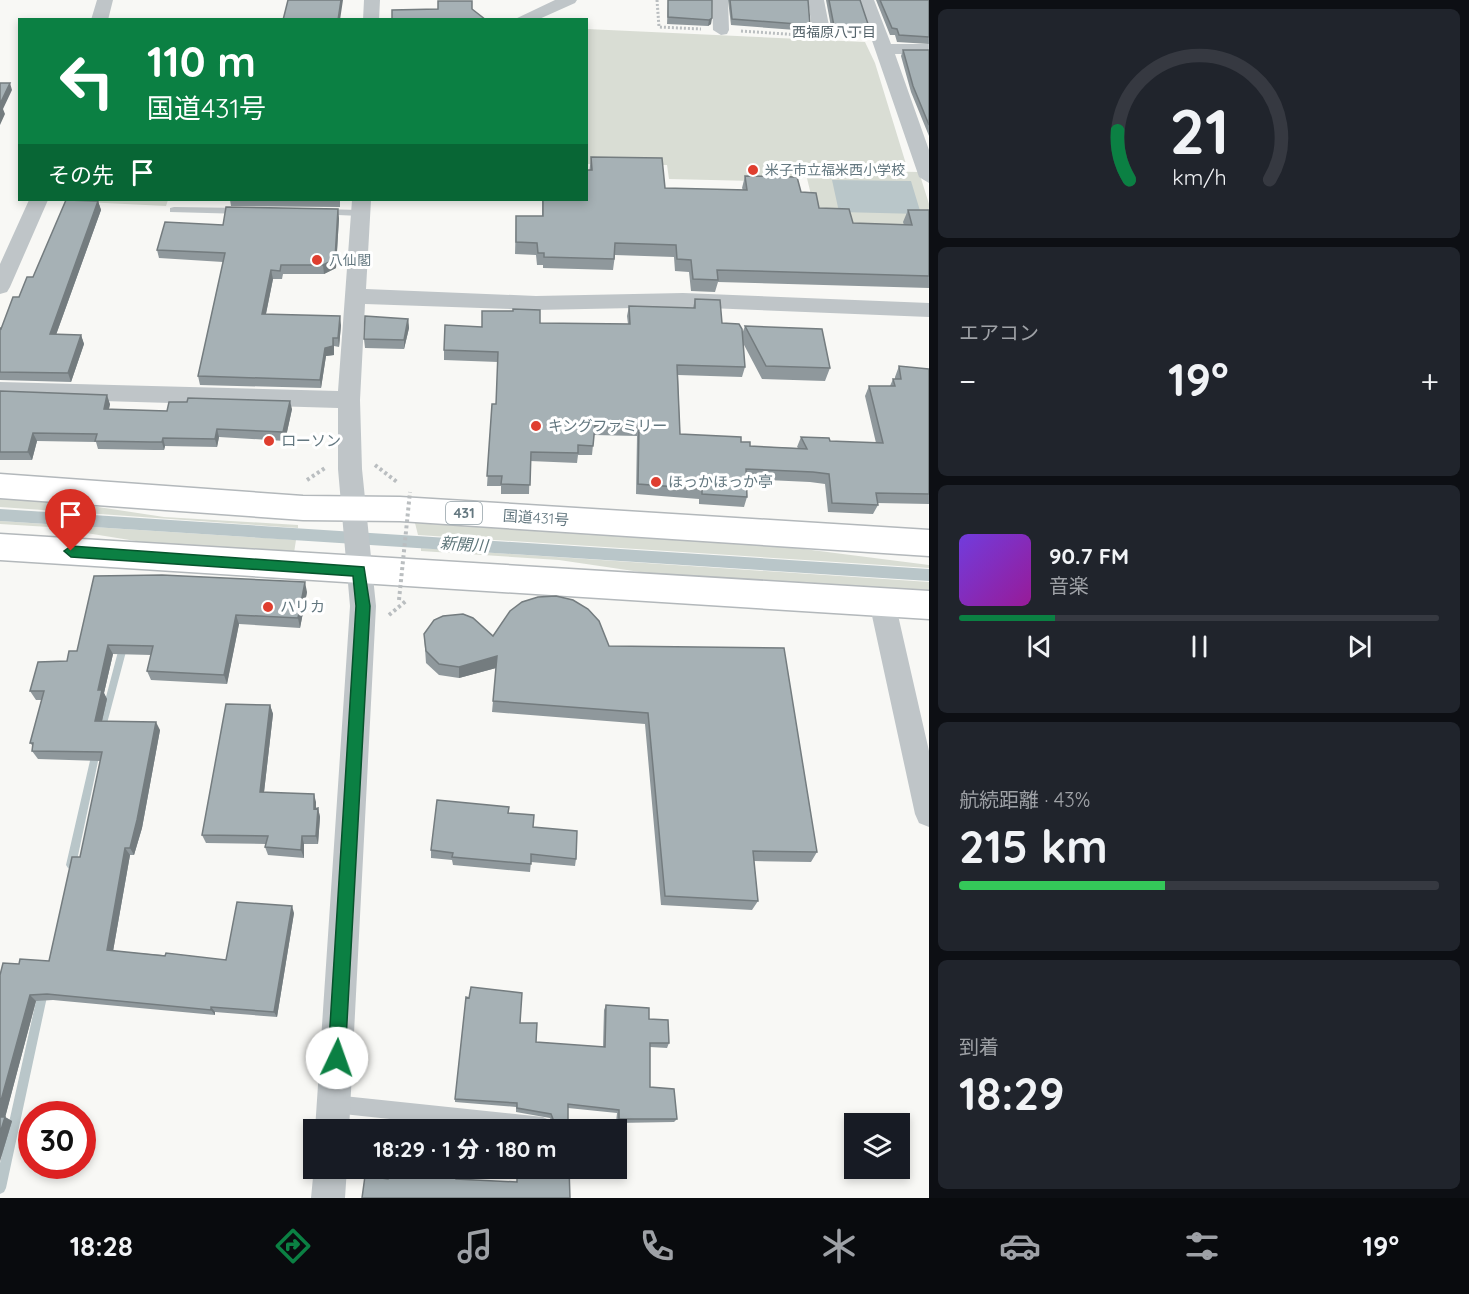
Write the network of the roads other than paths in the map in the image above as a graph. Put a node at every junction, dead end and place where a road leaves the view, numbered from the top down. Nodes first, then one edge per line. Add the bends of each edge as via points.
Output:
1 (105, 0) edge
2 (372, 0) edge
3 (569, 0) edge
4 (720, 0) edge
5 (816, 0) edge
6 (866, 0) edge
7 (100, 18) edge
8 (370, 18) edge
9 (526, 18) edge
10 (721, 30) road end
11 (822, 36) road end
12 (885, 49) junction
13 (929, 50) edge
14 (905, 109) junction
15 (929, 109) edge
16 (929, 177) edge
17 (38, 201) edge
18 (360, 206) edge
19 (174, 210) dead end
20 (255, 211) edge
21 (313, 212) edge
22 (0, 287) edge
23 (354, 296) junction
24 (929, 310) edge
25 (0, 390) edge
26 (349, 400) junction
27 (0, 486) edge
28 (354, 512) junction
29 (929, 543) edge
30 (0, 547) edge
31 (359, 564) junction
32 (882, 602) junction
33 (929, 605) edge
34 (929, 814) edge
35 (333, 1117) edge
36 (386, 1119) edge
37 (329, 1179) edge
38 (328, 1198) edge

1 - 7 street
2 - 8 street
3 - 9 street
4 - 10 street
5 - 11 street
6 - 12 street
12 - 13 street
12 - 14 street
14 - 15 street
14 - 16 street
17 - 22 street
18 - 21 lane
18 - 23 street
19 - 20 lane
23 - 24 street via 536,303 683,300
23 - 26 street
25 - 26 street
26 - 28 street
27 - 28 highway, 国道431号 / 431
28 - 29 highway, 国道431号 / 431
28 - 31 street
30 - 31 highway
31 - 32 highway
31 - 35 street via 363,606
32 - 33 highway
32 - 34 street
35 - 36 lane
37 - 38 street

